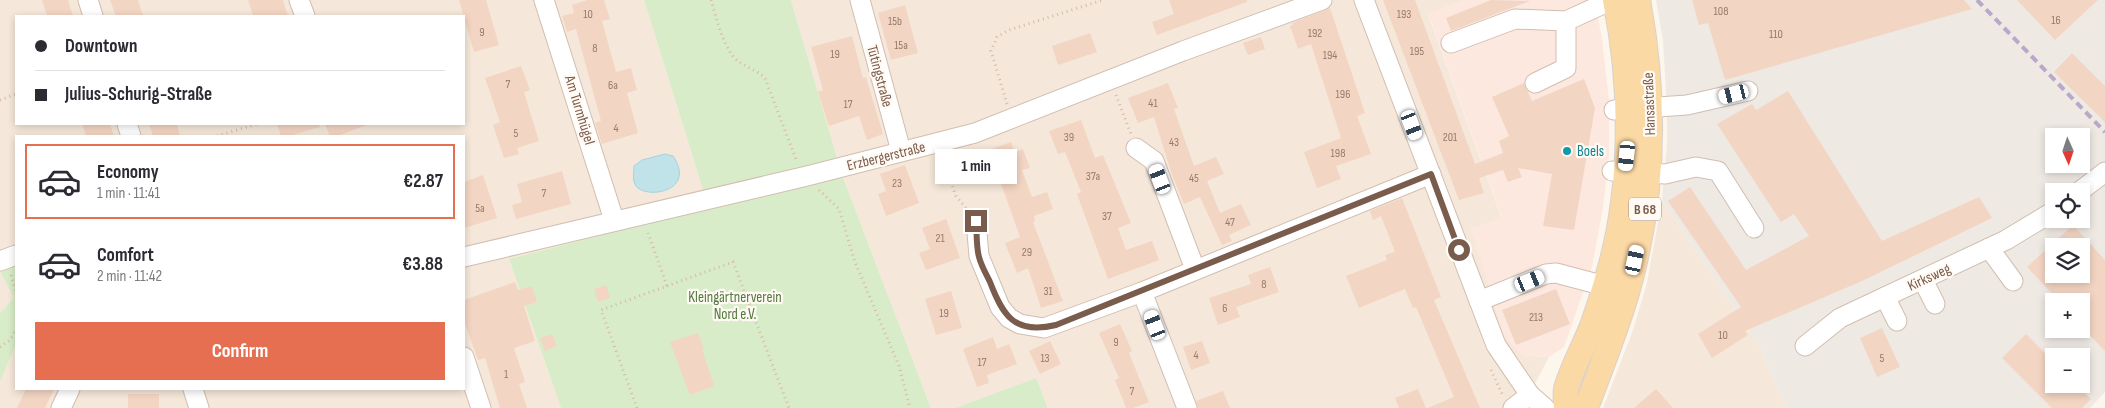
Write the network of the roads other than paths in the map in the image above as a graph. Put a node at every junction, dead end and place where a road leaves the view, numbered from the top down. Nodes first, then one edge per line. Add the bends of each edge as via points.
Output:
1 (88, 0) edge
2 (299, 0) edge
3 (544, 0) edge
4 (860, 0) edge
5 (1322, 0) edge
6 (1364, 0) edge
7 (1612, 0) edge
8 (1615, 0) edge
9 (1638, 0) edge
10 (93, 15) edge
11 (305, 15) edge
12 (1566, 20) junction
13 (1451, 44) dead end
14 (1535, 83) dead end
15 (1748, 90) dead end
16 (1631, 110) junction
17 (1136, 148) road end
18 (901, 151) junction
19 (1619, 171) junction
20 (2105, 172) edge
21 (1431, 174) junction
22 (1649, 174) junction
23 (2090, 183) edge
24 (2045, 216) edge
25 (614, 220) junction
26 (976, 221) road end
27 (1754, 228) dead end
28 (1990, 248) junction
29 (15, 255) edge
30 (465, 257) edge
31 (0, 261) edge
32 (1195, 269) junction
33 (1923, 280) junction
34 (2013, 281) dead end
35 (1605, 286) junction
36 (1142, 292) junction
37 (1885, 297) junction
38 (1479, 301) junction
39 (1935, 304) dead end
40 (1897, 321) dead end
41 (1806, 346) dead end
42 (465, 360) edge
43 (70, 390) edge
44 (193, 390) edge
45 (1530, 395) junction
46 (61, 408) edge
47 (199, 408) edge
48 (481, 408) edge
49 (1187, 408) edge
50 (1513, 408) edge
51 (1545, 408) edge
52 (1566, 408) edge
53 (1582, 408) edge

1 - 10 street
2 - 11 street
3 - 25 street, Am Turmhügel
4 - 18 street, Tütingstraße
5 - 18 street, Erzbergerstraße via 975,134
6 - 21 street
7 - 12 street
8 - 16 main road, Hansastraße / B 68
9 - 16 main road, Hansastraße / B 68 via 1643,25
12 - 13 street via 1515,20
12 - 14 street via 1566,68
15 - 16 street via 1687,105
16 - 19 main road, Hansastraße / B 68
16 - 22 main road, Hansastraße / B 68
17 - 32 street via 1154,161
18 - 25 street, Erzbergerstraße
19 - 22 street
19 - 35 main road, Hansastraße / B 68 via 1620,217
20 - 23 street
21 - 32 street
21 - 38 street
22 - 27 street via 1670,174 1696,167 1718,171
22 - 53 main road, Hansastraße / B 68 via 1631,279 1589,400
24 - 28 street, Kirksweg
25 - 30 street, Erzbergerstraße
26 - 36 street via 979,256 1000,307 1009,318 1020,324 1034,328 1056,325
28 - 33 street, Kirksweg
28 - 34 street
29 - 31 street
32 - 36 street
33 - 37 street, Kirksweg
33 - 39 street
35 - 38 street via 1556,273 1546,274
35 - 52 main road, Hansastraße / B 68 via 1566,391
36 - 49 street
37 - 40 street
37 - 41 street, Kirksweg via 1840,318
38 - 45 street via 1496,345
42 - 48 street
43 - 46 street
44 - 47 street
45 - 50 street
45 - 51 street

